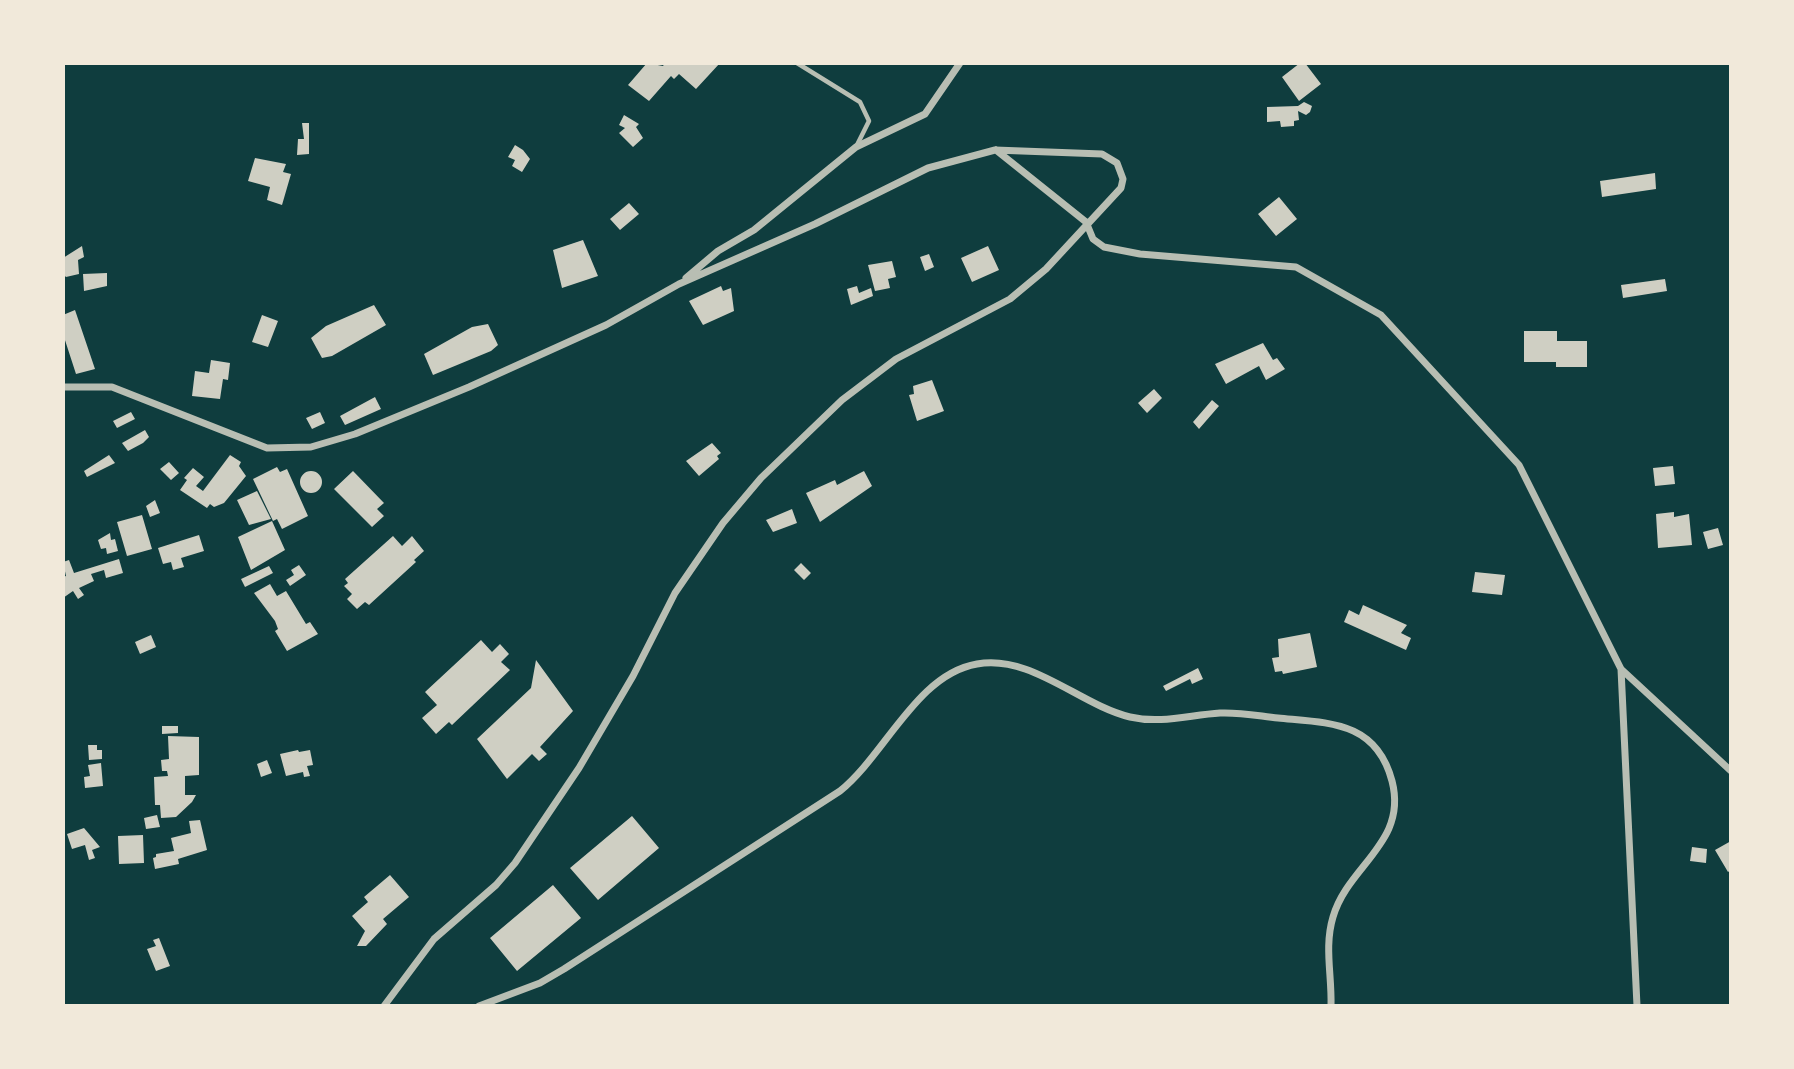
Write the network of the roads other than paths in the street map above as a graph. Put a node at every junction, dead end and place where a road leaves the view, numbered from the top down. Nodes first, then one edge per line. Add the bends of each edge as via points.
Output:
1 (797, 63) edge
2 (960, 63) edge
3 (856, 147) junction
4 (995, 150) junction
5 (1088, 220) junction
6 (679, 284) junction
7 (63, 387) edge
8 (1621, 669) junction
9 (1731, 771) edge
10 (384, 1006) edge
11 (479, 1006) edge
12 (1331, 1006) edge
13 (1637, 1006) edge

1 - 3 lane via 865,109 869,121
2 - 3 street via 925,114
3 - 6 street
4 - 5 street
4 - 5 street via 1110,157 1121,171 1121,188
4 - 6 street via 928,168
5 - 8 street via 1093,239 1104,247 1296,267 1381,315 1518,465
5 - 10 street via 1028,285 896,359 842,400 761,478 675,593 579,768 515,863 434,939
6 - 7 street via 606,325 469,387 355,434 297,449 267,447 112,387
8 - 9 street
8 - 13 street
11 - 12 street via 564,969 840,791 866,768 929,690 961,669 996,663 1026,670 1111,712 1134,718 1235,713 1336,723 1367,738 1392,780 1396,811 1385,838 1334,913 1327,951

